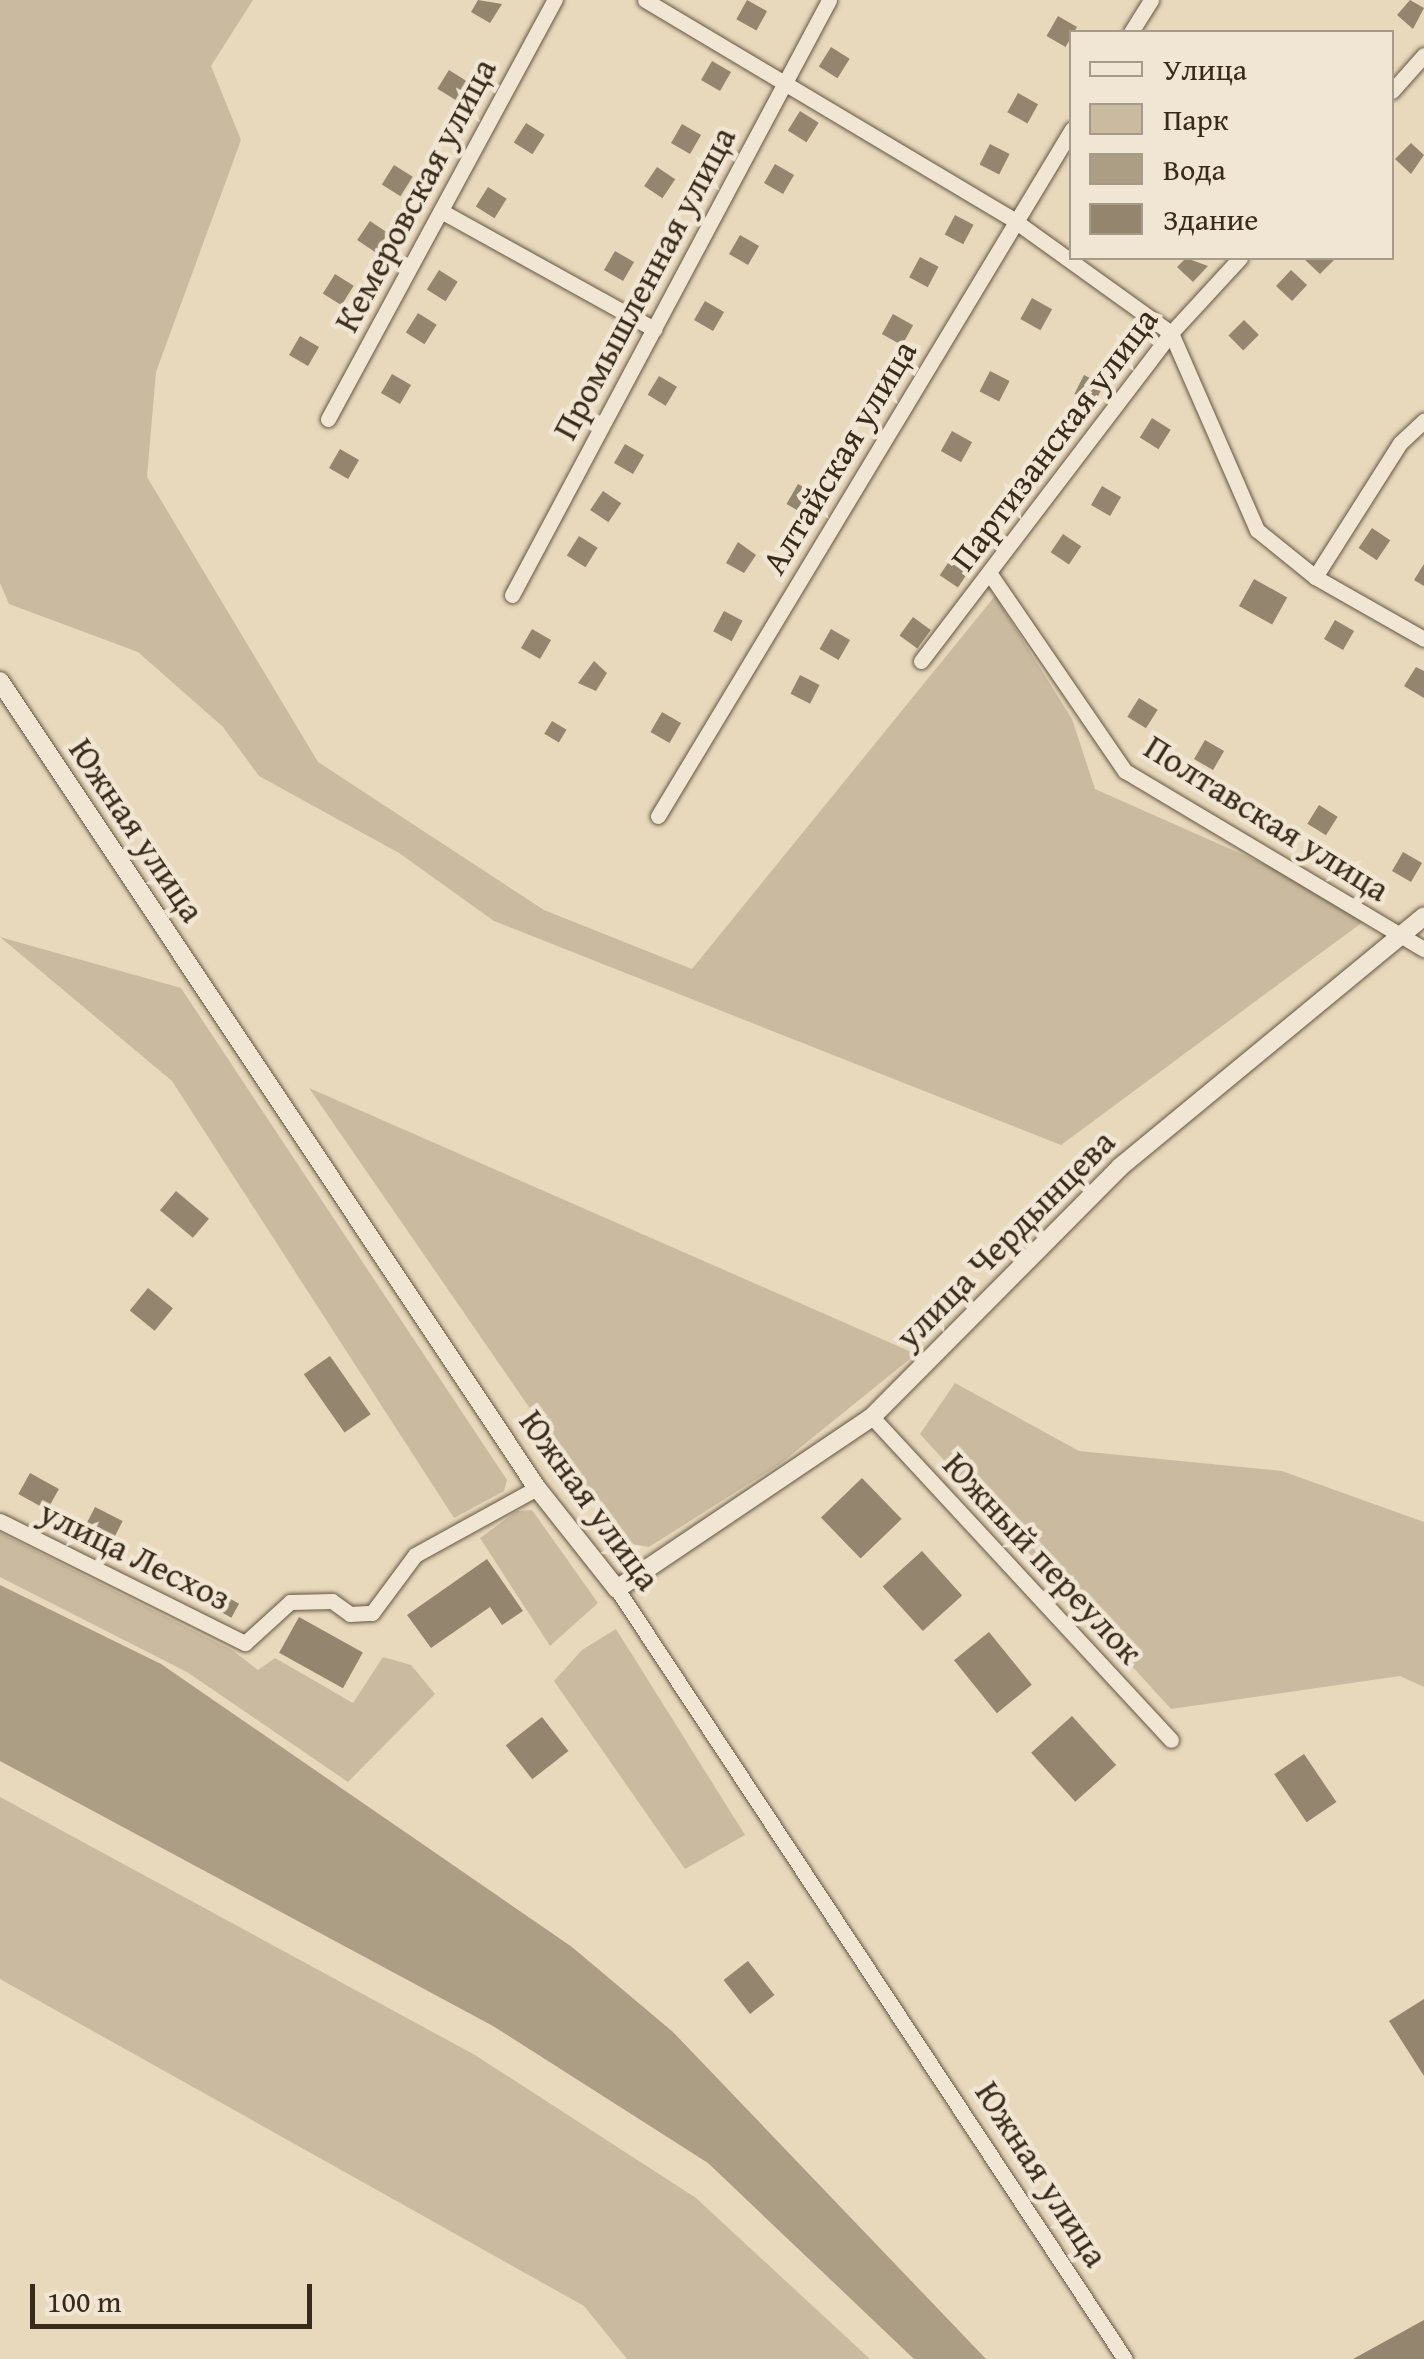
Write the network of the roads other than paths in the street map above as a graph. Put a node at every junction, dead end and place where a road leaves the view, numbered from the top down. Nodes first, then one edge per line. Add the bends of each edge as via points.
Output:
1 (555, 0) edge
2 (645, 0) edge
3 (830, 0) edge
4 (1151, 0) edge
5 (1132, 30) edge
6 (1424, 55) edge
7 (783, 88) junction
8 (1394, 89) edge
9 (1069, 134) edge
10 (441, 211) junction
11 (1015, 221) junction
12 (1069, 260) edge
13 (1069, 260) edge
14 (1238, 260) edge
15 (654, 329) junction
16 (1171, 333) junction
17 (328, 419) dead end
18 (1424, 420) edge
19 (990, 574) junction
20 (1315, 577) junction
21 (512, 595) dead end
22 (1424, 640) edge
23 (921, 661) dead end
24 (0, 681) edge
25 (658, 816) dead end
26 (1424, 916) edge
27 (1402, 937) junction
28 (1424, 949) edge
29 (872, 1417) junction
30 (536, 1488) junction
31 (0, 1521) edge
32 (617, 1589) junction
33 (1171, 1740) dead end
34 (1125, 2359) edge

1 - 10 street, Кемеровская улица
2 - 7 street
3 - 7 street, Промышленная улица
4 - 5 street
6 - 8 street
7 - 11 street
7 - 15 street, Промышленная улица
9 - 11 street, Алтайская улица
10 - 15 street
10 - 17 street, Кемеровская улица
11 - 12 street
11 - 25 street, Алтайская улица
13 - 16 street
14 - 16 street, Партизанская улица
15 - 21 street, Промышленная улица
16 - 19 street, Партизанская улица
16 - 20 street via 1258,530
18 - 20 street via 1400,442
19 - 23 street, Партизанская улица
19 - 27 street, Полтавская улица via 1125,771
20 - 22 street
24 - 30 street, Южная улица
26 - 27 street, улица Чердынцева
27 - 28 street, Полтавская улица
27 - 29 street, улица Чердынцева via 1120,1167
29 - 32 street, улица Чердынцева
29 - 33 street, Южный переулок
30 - 31 street, улица Лесхоз via 415,1555 372,1613 350,1614 332,1602 290,1602 245,1643
30 - 32 street, Южная улица
32 - 34 street, Южная улица

